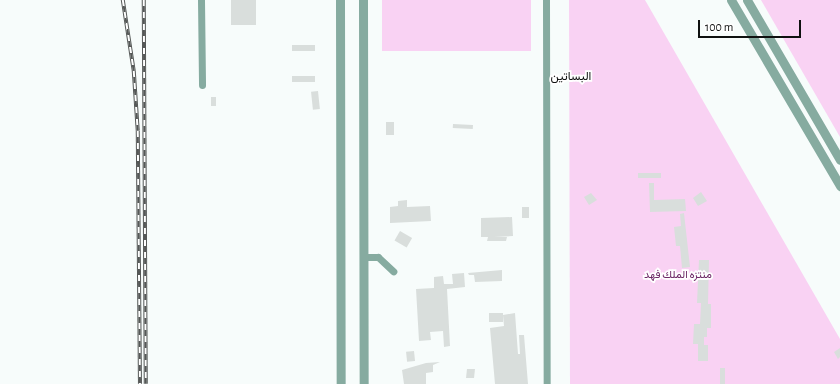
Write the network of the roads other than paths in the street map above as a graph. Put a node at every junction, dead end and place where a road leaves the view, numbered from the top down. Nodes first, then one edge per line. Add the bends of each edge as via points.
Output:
1 (201, 0) edge
2 (340, 0) edge
3 (362, 0) edge
4 (546, 0) edge
5 (731, 0) edge
6 (747, 0) edge
7 (202, 85) dead end
8 (820, 124) junction
9 (808, 131) junction
10 (840, 160) edge
11 (840, 186) edge
12 (364, 257) junction
13 (393, 271) dead end
14 (341, 384) edge
15 (364, 384) edge
16 (547, 384) edge

1 - 7 street
2 - 14 street
3 - 12 street
4 - 16 street
5 - 9 street
6 - 8 street
8 - 9 street
8 - 10 street
9 - 11 street
12 - 13 street via 378,257
12 - 15 street

